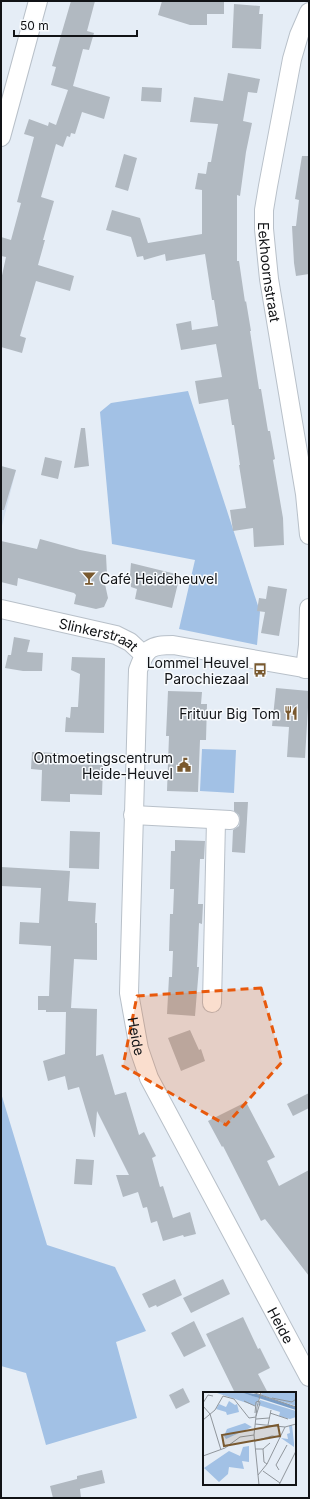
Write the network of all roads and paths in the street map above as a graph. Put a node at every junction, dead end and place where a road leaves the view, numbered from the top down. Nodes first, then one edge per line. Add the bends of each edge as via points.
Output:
1 (38, 1) edge
2 (309, 12) edge
3 (1, 137) edge
4 (309, 535) edge
5 (309, 608) edge
6 (1, 609) edge
7 (144, 655) junction
8 (307, 669) edge
9 (133, 815) junction
10 (212, 1003) dead end
11 (309, 1377) edge

1 - 3 street
2 - 4 street, Eekhoornstraat via 292,59 264,210 269,279 305,494
5 - 8 street
6 - 7 street, Slinkerstraat via 116,634
7 - 8 street, Slinkerstraat via 156,646 173,645
7 - 9 street, Heide via 138,670
9 - 10 street via 223,820
9 - 11 street, Heide via 129,993 138,1049 149,1078

